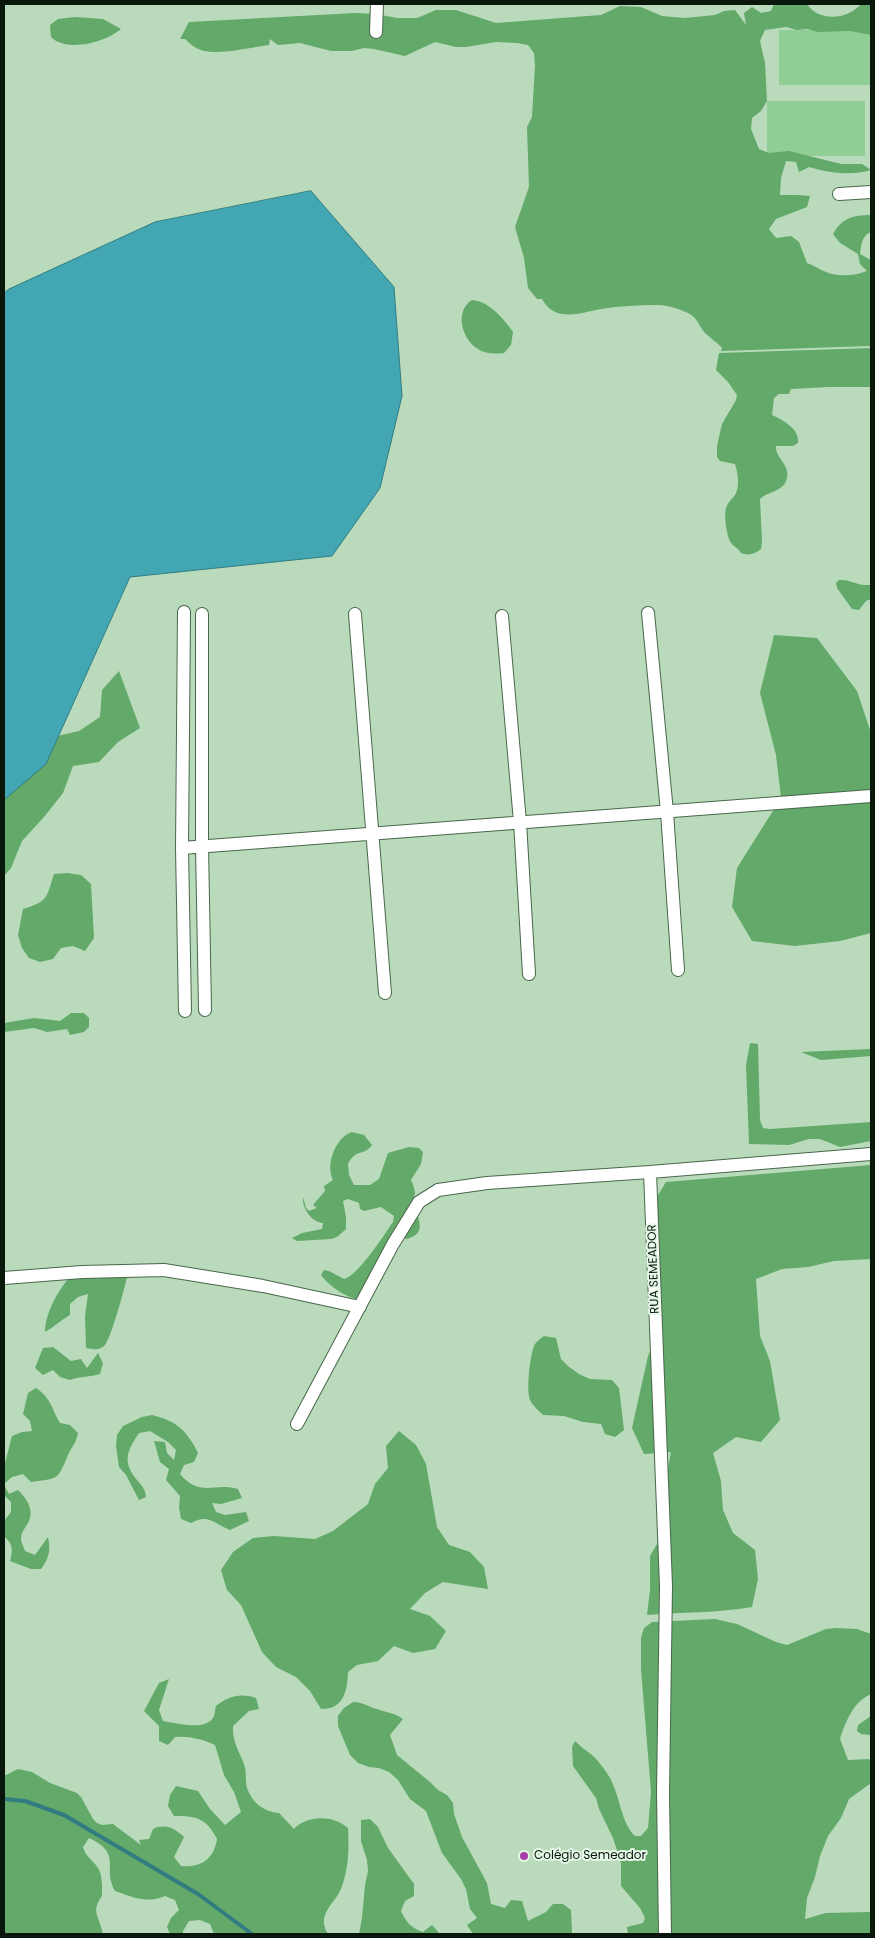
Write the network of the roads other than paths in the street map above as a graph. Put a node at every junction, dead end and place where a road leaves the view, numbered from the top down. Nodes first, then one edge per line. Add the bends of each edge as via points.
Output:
1 (377, 4) edge
2 (376, 32) dead end
3 (871, 192) edge
4 (840, 194) dead end
5 (184, 612) dead end
6 (648, 613) dead end
7 (202, 614) dead end
8 (355, 614) dead end
9 (502, 616) dead end
10 (871, 796) edge
11 (667, 812) junction
12 (520, 822) junction
13 (373, 834) junction
14 (202, 846) junction
15 (182, 848) junction
16 (678, 970) dead end
17 (529, 974) dead end
18 (385, 993) dead end
19 (204, 1010) dead end
20 (185, 1011) dead end
21 (871, 1154) edge
22 (650, 1172) junction
23 (4, 1278) edge
24 (360, 1307) junction
25 (297, 1424) dead end
26 (665, 1934) edge

1 - 2 street
3 - 4 street
5 - 15 street
6 - 11 street
7 - 14 street
8 - 13 street
9 - 12 street
10 - 11 street
11 - 12 street
11 - 16 street
12 - 13 street
12 - 17 street
13 - 14 street
13 - 18 street
14 - 15 street
14 - 19 street
15 - 20 street
21 - 22 street
22 - 24 street via 487,1183 438,1190 419,1202 412,1212
22 - 26 street, RUA SEMEADOR via 666,1586
23 - 24 street via 164,1270 263,1286
24 - 25 street

